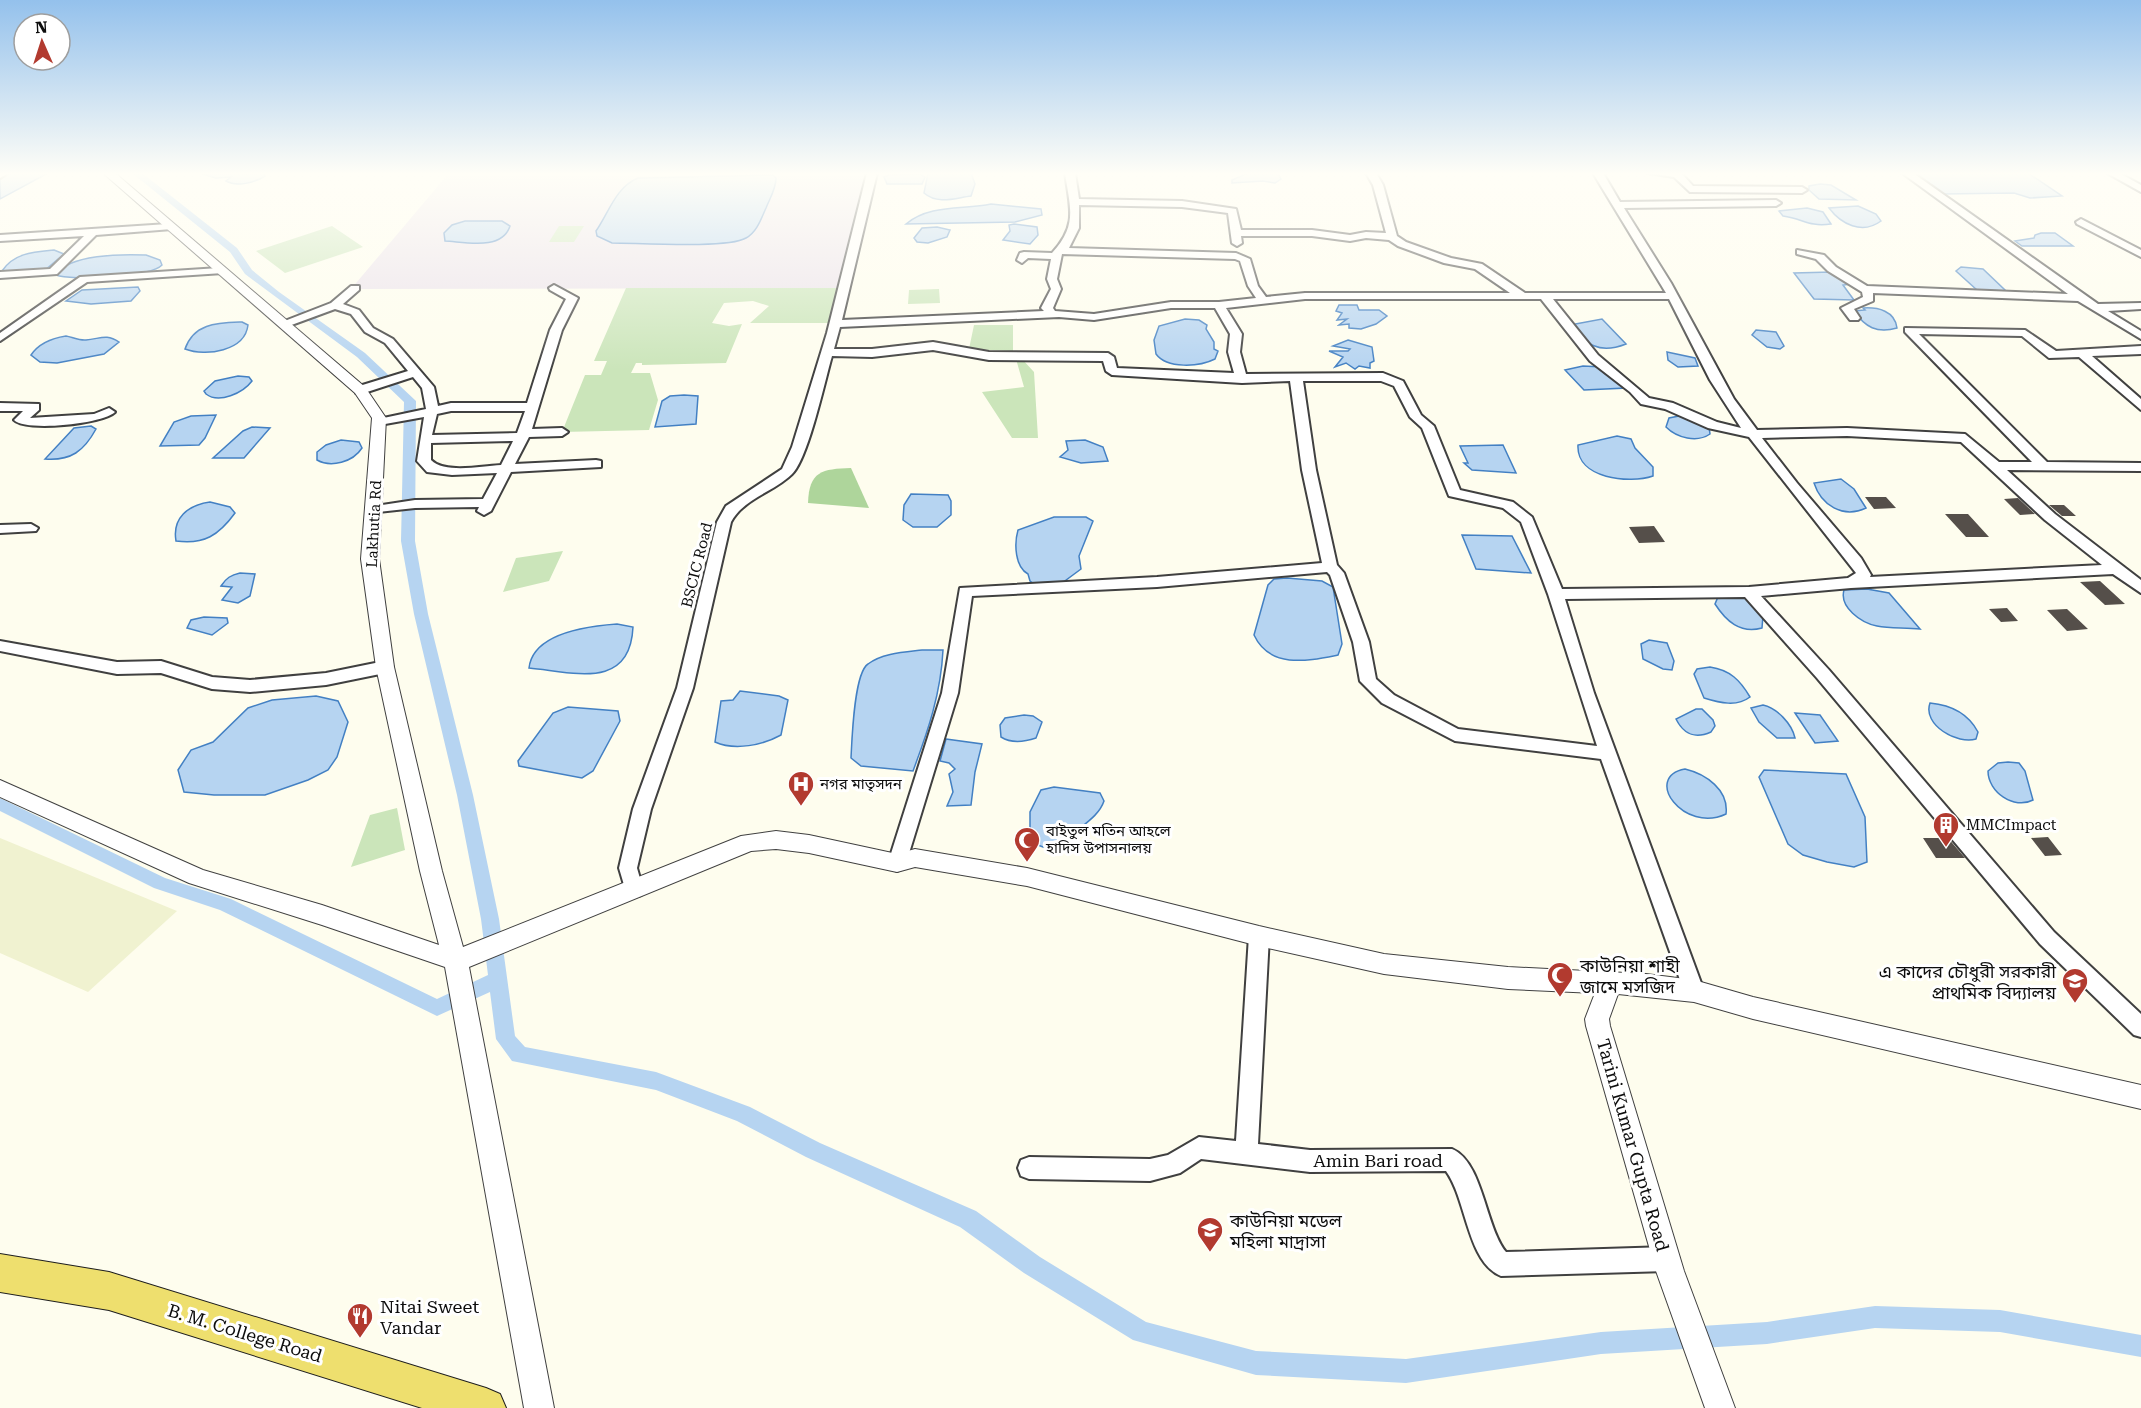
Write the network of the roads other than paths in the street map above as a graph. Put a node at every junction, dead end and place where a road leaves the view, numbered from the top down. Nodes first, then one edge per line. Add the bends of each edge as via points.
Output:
1 (86, 239) edge
2 (182, 239) edge
3 (856, 239) edge
4 (1070, 239) edge
5 (1236, 239) edge
6 (1394, 239) edge
7 (1638, 239) edge
8 (1999, 239) edge
9 (2112, 239) edge
10 (1801, 252) dead end
11 (1059, 253) junction
12 (2141, 254) edge
13 (1236, 256) junction
14 (1022, 260) dead end
15 (219, 271) junction
16 (0, 275) edge
17 (355, 288) dead end
18 (554, 288) dead end
19 (1865, 290) junction
20 (1673, 296) junction
21 (1524, 297) junction
22 (1545, 297) junction
23 (2082, 298) junction
24 (1262, 299) junction
25 (1219, 305) junction
26 (335, 306) junction
27 (2141, 306) edge
28 (2094, 309) junction
29 (1052, 315) junction
30 (1854, 318) dead end
31 (286, 324) junction
32 (835, 324) junction
33 (2141, 336) edge
34 (0, 338) edge
35 (2141, 350) edge
36 (828, 352) junction
37 (2081, 353) junction
38 (417, 372) junction
39 (1296, 378) junction
40 (1242, 379) junction
41 (360, 390) junction
42 (2141, 406) edge
43 (0, 407) edge
44 (531, 407) junction
45 (432, 410) junction
46 (109, 412) dead end
47 (378, 423) junction
48 (562, 432) dead end
49 (1753, 434) junction
50 (523, 435) junction
51 (425, 439) junction
52 (596, 464) dead end
53 (1998, 466) junction
54 (2043, 466) junction
55 (2141, 467) edge
56 (506, 469) junction
57 (374, 510) junction
58 (31, 528) dead end
59 (0, 529) edge
60 (1330, 567) junction
61 (2117, 569) junction
62 (1851, 583) junction
63 (2141, 588) edge
64 (1749, 592) junction
65 (1556, 594) junction
66 (0, 646) edge
67 (385, 667) junction
68 (1610, 754) junction
69 (0, 788) edge
70 (897, 862) junction
71 (634, 889) junction
72 (1259, 936) junction
73 (464, 958) junction
74 (1610, 984) junction
75 (1694, 991) junction
76 (2141, 1029) edge
77 (2141, 1097) edge
78 (1246, 1153) junction
79 (1029, 1168) dead end
80 (1668, 1265) junction
81 (0, 1273) edge
82 (486, 1408) edge
83 (539, 1408) edge
84 (1720, 1408) edge

1 - 16 street via 53,272
2 - 15 street, Lakhutia Rd
3 - 32 street, BSCIC Road
4 - 11 street
5 - 13 street
6 - 21 street via 1448,261 1478,266
7 - 20 street
8 - 23 street
9 - 12 street
10 - 19 street via 1820,257
11 - 13 street
11 - 14 street via 1024,255
11 - 29 street via 1052,279 1056,289 1047,309
13 - 24 street via 1245,259 1253,286
15 - 31 street, Lakhutia Rd
15 - 34 street via 84,279
17 - 26 street
18 - 44 street via 572,298 571,305 556,330
19 - 23 street
19 - 30 street via 1869,299 1847,308
20 - 22 street
20 - 49 street via 1728,403
21 - 22 street
21 - 24 street
22 - 49 street via 1593,358 1634,388 1645,401 1669,406 1713,425
23 - 28 street
24 - 25 street
25 - 29 street via 1171,305 1094,317
25 - 40 street via 1236,334 1234,352
26 - 31 street
26 - 38 street via 355,312 369,330 389,341
27 - 28 street
28 - 33 street
29 - 32 street
31 - 41 street, Lakhutia Rd
32 - 36 street, BSCIC Road
35 - 37 street
36 - 40 street via 872,353 933,346 989,356 1108,357 1112,371
36 - 71 street, BSCIC Road via 800,447 788,471 731,509 724,522 685,688 642,809 628,868
37 - 42 street
37 - 54 street via 2053,355 2025,333 1909,330
38 - 41 street
38 - 45 street via 428,387
39 - 40 street
39 - 60 street via 1309,470
39 - 65 street via 1383,377 1399,384 1416,417 1428,426 1454,493 1508,505 1521,513
41 - 47 street, Lakhutia Rd
43 - 46 street via 35,407 21,420 25,422 96,418
44 - 45 street
44 - 50 street
45 - 47 street
45 - 51 street
47 - 57 street, Lakhutia Rd
48 - 50 street
49 - 53 street via 1962,436
49 - 62 street via 1856,561 1864,574
50 - 51 street
50 - 56 street
51 - 56 street via 424,461 432,469
52 - 56 street
53 - 54 street
53 - 61 street via 2050,517
54 - 55 street
56 - 57 street via 486,507 416,504
57 - 67 street, Lakhutia Rd via 370,559
58 - 59 street
60 - 68 street via 1337,573 1360,642 1368,681 1388,699 1455,735
60 - 70 street via 1166,581 965,591 950,693
61 - 62 street
61 - 63 street
62 - 64 street
64 - 65 street
64 - 76 street via 2048,938
65 - 68 street via 1586,693
66 - 67 street via 117,668 161,667 212,683 250,686 326,679
67 - 73 street, Lakhutia Rd via 431,871
68 - 75 street
69 - 73 street via 197,877
70 - 71 street via 809,844 748,842
70 - 72 street via 915,858 1027,877
71 - 73 street
72 - 74 street via 1384,964 1508,978
72 - 78 street
73 - 83 street, Lakhutia Rd via 464,998
74 - 75 street
74 - 80 street, Tarini Kumar Gupta Road via 1598,1026
75 - 77 street
78 - 79 street, Amin Bari road via 1199,1148 1172,1165 1150,1170
78 - 80 street, Amin Bari road via 1310,1161 1452,1160 1463,1172 1491,1254 1501,1264
80 - 84 street, Tarini Kumar Gupta Road
81 - 82 main road, B. M. College Road via 109,1291

